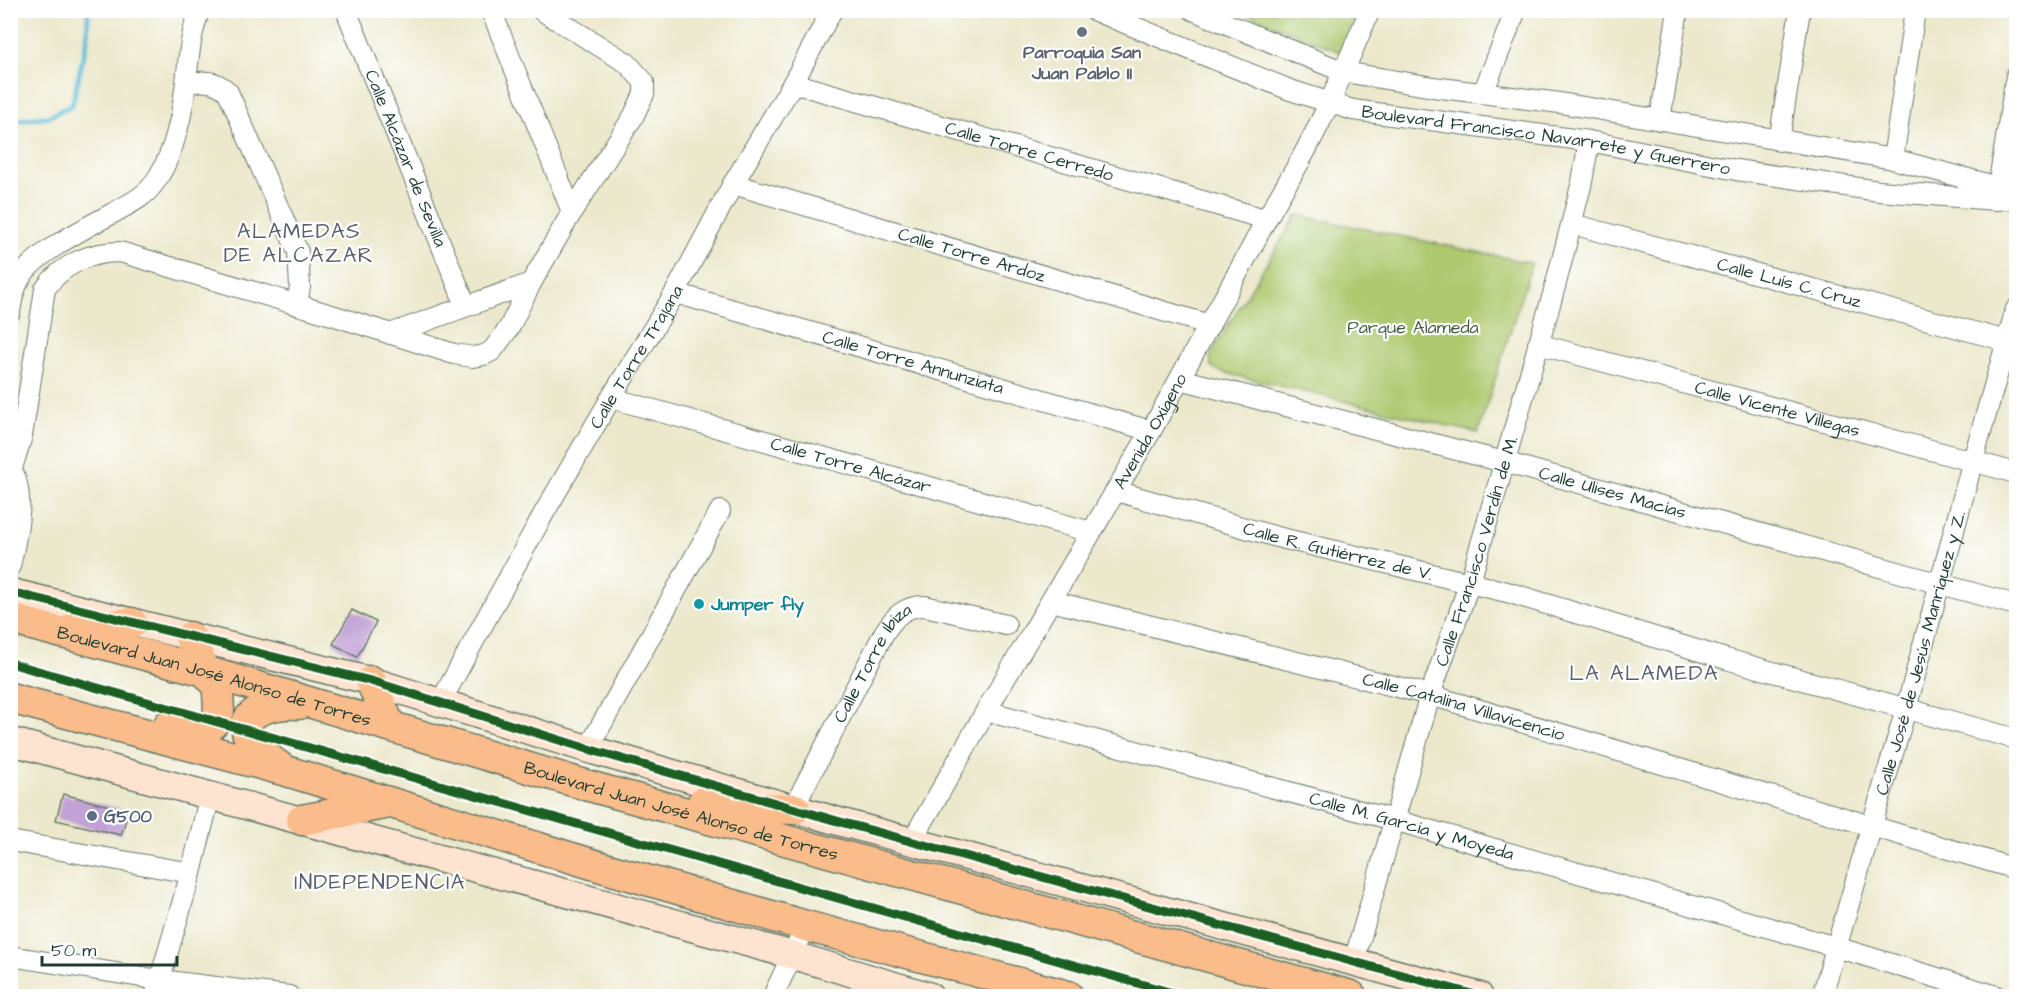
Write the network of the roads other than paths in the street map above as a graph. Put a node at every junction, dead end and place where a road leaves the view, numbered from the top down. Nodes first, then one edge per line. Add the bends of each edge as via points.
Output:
1 (200, 10) edge
2 (346, 10) edge
3 (491, 10) edge
4 (541, 10) edge
5 (832, 10) edge
6 (1093, 10) edge
7 (1192, 10) edge
8 (1370, 10) edge
9 (1516, 10) edge
10 (1678, 10) edge
11 (1800, 10) edge
12 (1915, 10) edge
13 (1344, 72) junction
14 (2016, 76) edge
15 (794, 82) junction
16 (186, 84) junction
17 (1483, 93) junction
18 (1329, 104) junction
19 (1660, 120) junction
20 (1589, 141) junction
21 (1779, 141) junction
22 (1893, 159) junction
23 (733, 184) junction
24 (1997, 193) junction
25 (2016, 197) edge
26 (572, 213) junction
27 (1265, 219) junction
28 (1572, 224) junction
29 (531, 283) junction
30 (675, 293) junction
31 (12, 302) edge
32 (42, 302) junction
33 (297, 305) junction
34 (466, 306) junction
35 (2016, 309) edge
36 (1210, 325) junction
37 (390, 334) junction
38 (2007, 341) junction
39 (1538, 344) junction
40 (1180, 379) junction
41 (610, 398) junction
42 (1151, 431) junction
43 (1973, 460) junction
44 (1504, 462) junction
45 (11, 467) edge
46 (2016, 473) edge
47 (1116, 491) junction
48 (720, 511) dead end
49 (1091, 532) junction
50 (10, 566) edge
51 (1470, 582) junction
52 (1939, 584) junction
53 (10, 592) edge
54 (1051, 601) junction
55 (2016, 605) edge
56 (10, 619) edge
57 (132, 623) junction
58 (1006, 625) dead end
59 (52, 631) junction
60 (190, 637) junction
61 (205, 671) junction
62 (371, 681) junction
63 (1430, 695) junction
64 (10, 698) edge
65 (440, 703) junction
66 (332, 708) junction
67 (1906, 709) junction
68 (986, 711) junction
69 (87, 718) junction
70 (389, 724) junction
71 (2016, 739) edge
72 (10, 741) edge
73 (588, 749) junction
74 (283, 770) junction
75 (589, 786) junction
76 (210, 795) junction
77 (390, 803) junction
78 (795, 809) junction
79 (302, 819) junction
80 (1395, 819) junction
81 (1872, 826) junction
82 (10, 841) edge
83 (912, 841) junction
84 (2016, 869) edge
85 (191, 873) junction
86 (806, 926) junction
87 (1836, 946) junction
88 (886, 947) junction
89 (792, 955) junction
90 (10, 956) edge
91 (1354, 961) junction
92 (878, 981) junction
93 (158, 988) edge
94 (1030, 992) edge
95 (289, 996) edge
96 (773, 996) edge
97 (928, 996) edge
98 (1068, 996) edge
99 (1352, 996) edge
100 (1479, 996) edge
101 (1822, 996) edge
102 (1997, 996) edge

1 - 16 street via 192,34
2 - 34 street, Calle Alcázar de Sevilla
3 - 26 street
4 - 26 street via 627,63 644,82 644,94 633,117
5 - 15 street, Calle Torre Trajana
6 - 18 street, Boulevard Francisco Navarrete y Guerrero
7 - 13 street, Boulevard Francisco Navarrete y Guerrero
8 - 13 street, Avenida Oxígeno
9 - 17 street
10 - 19 street
11 - 21 street
12 - 22 street
13 - 17 street, Boulevard Francisco Navarrete y Guerrero
13 - 18 street, Avenida Oxígeno
14 - 24 street
15 - 23 street, Calle Torre Trajana
15 - 27 street, Calle Torre Cerredo
16 - 31 street via 166,164 151,188 34,261 20,278
16 - 33 street via 212,82 228,92 298,252
17 - 19 street, Boulevard Francisco Navarrete y Guerrero
18 - 20 street, Boulevard Francisco Navarrete y Guerrero via 1396,117
18 - 27 street, Avenida Oxígeno
19 - 21 street, Boulevard Francisco Navarrete y Guerrero
20 - 24 street, Boulevard Francisco Navarrete y Guerrero via 1736,170 1879,191
20 - 28 street, Calle Francisco Verdín de M.
21 - 22 street, Boulevard Francisco Navarrete y Guerrero
22 - 24 street, Boulevard Francisco Navarrete y Guerrero via 1930,167
23 - 30 street, Calle Torre Trajana
23 - 36 street, Calle Torre Ardoz
24 - 25 street, Boulevard Francisco Navarrete y Guerrero
26 - 29 street
27 - 36 street, Avenida Oxígeno
28 - 38 street, Calle Luís C. Cruz
28 - 39 street, Calle Francisco Verdín de M.
29 - 34 street
29 - 37 street via 509,328 492,351 484,355 454,354
30 - 41 street, Calle Torre Trajana
30 - 42 street, Calle Torre Annunziata
31 - 32 street
32 - 33 street via 52,278 71,265 93,255 120,252
32 - 45 street via 24,428
33 - 37 street
34 - 37 street
35 - 38 street, Calle José de Jesús Manríquez y Z.
36 - 40 street, Avenida Oxígeno
38 - 43 street, Calle José de Jesús Manríquez y Z.
39 - 43 street, Calle Vicente Villegas
39 - 44 street, Calle Francisco Verdín de M.
40 - 42 street, Avenida Oxígeno
40 - 44 street, Calle Ulises Macías
41 - 49 street, Calle Torre Alcázar
41 - 65 street, Calle Torre Trajana
42 - 47 street, Avenida Oxígeno
43 - 46 street, Calle Vicente Villegas
43 - 52 street, Calle José de Jesús Manríquez y Z.
44 - 51 street, Calle Francisco Verdín de M.
44 - 52 street, Calle Ulises Macías
45 - 50 street via 19,498
47 - 49 street, Avenida Oxígeno
47 - 51 street, Calle R. Gutiérrez de V. via 1277,537
48 - 73 street
49 - 54 street, Avenida Oxígeno
51 - 63 street, Calle Francisco Verdín de M.
51 - 67 street, Calle R. Gutiérrez de V.
52 - 55 street, Calle Ulises Macías
52 - 67 street, Calle José de Jesús Manríquez y Z.
53 - 57 street
54 - 63 street, Calle Catalina Villavicencio
54 - 68 street, Avenida Oxígeno
56 - 59 main road, Boulevard Juan José Alonso de Torres
57 - 59 main road
57 - 60 street
58 - 78 street, Calle Torre Ibiza via 925,606 903,610 884,633
59 - 61 main road, Boulevard Juan José Alonso de Torres
60 - 61 main road
60 - 62 street
61 - 66 main road, Boulevard Juan José Alonso de Torres
61 - 69 main road via 216,684 219,711 206,730 183,731 119,714
62 - 65 street
62 - 70 main road
63 - 80 street, Calle Francisco Verdín de M.
63 - 81 street, Calle Catalina Villavicencio
64 - 69 main road
65 - 73 street
66 - 70 main road, Boulevard Juan José Alonso de Torres
66 - 74 main road via 279,704 254,712 248,723 251,740
67 - 71 street, Calle R. Gutiérrez de V.
67 - 81 street, Calle José de Jesús Manríquez y Z.
68 - 80 street, Calle M. García y Moyeda
68 - 83 street, Avenida Oxígeno
69 - 74 main road
70 - 75 main road, Boulevard Juan José Alonso de Torres
72 - 76 street
73 - 78 street
74 - 77 main road
75 - 78 main road via 738,806
75 - 99 main road, Boulevard Juan José Alonso de Torres
76 - 79 street
76 - 85 street
77 - 79 main road
77 - 86 main road
78 - 83 street
79 - 89 street
80 - 87 street, Calle M. García y Moyeda
80 - 91 street, Calle Francisco Verdín de M.
81 - 84 street, Calle Catalina Villavicencio
81 - 87 street, Calle José de Jesús Manríquez y Z.
82 - 85 street
83 - 91 street
85 - 93 street
86 - 88 main road
86 - 89 street
87 - 101 street, Calle José de Jesús Manríquez y Z.
87 - 102 street, Calle M. García y Moyeda
88 - 92 street
88 - 94 main road
89 - 92 street
89 - 96 street
90 - 93 street
91 - 100 street
92 - 97 street
93 - 95 street
94 - 98 main road

